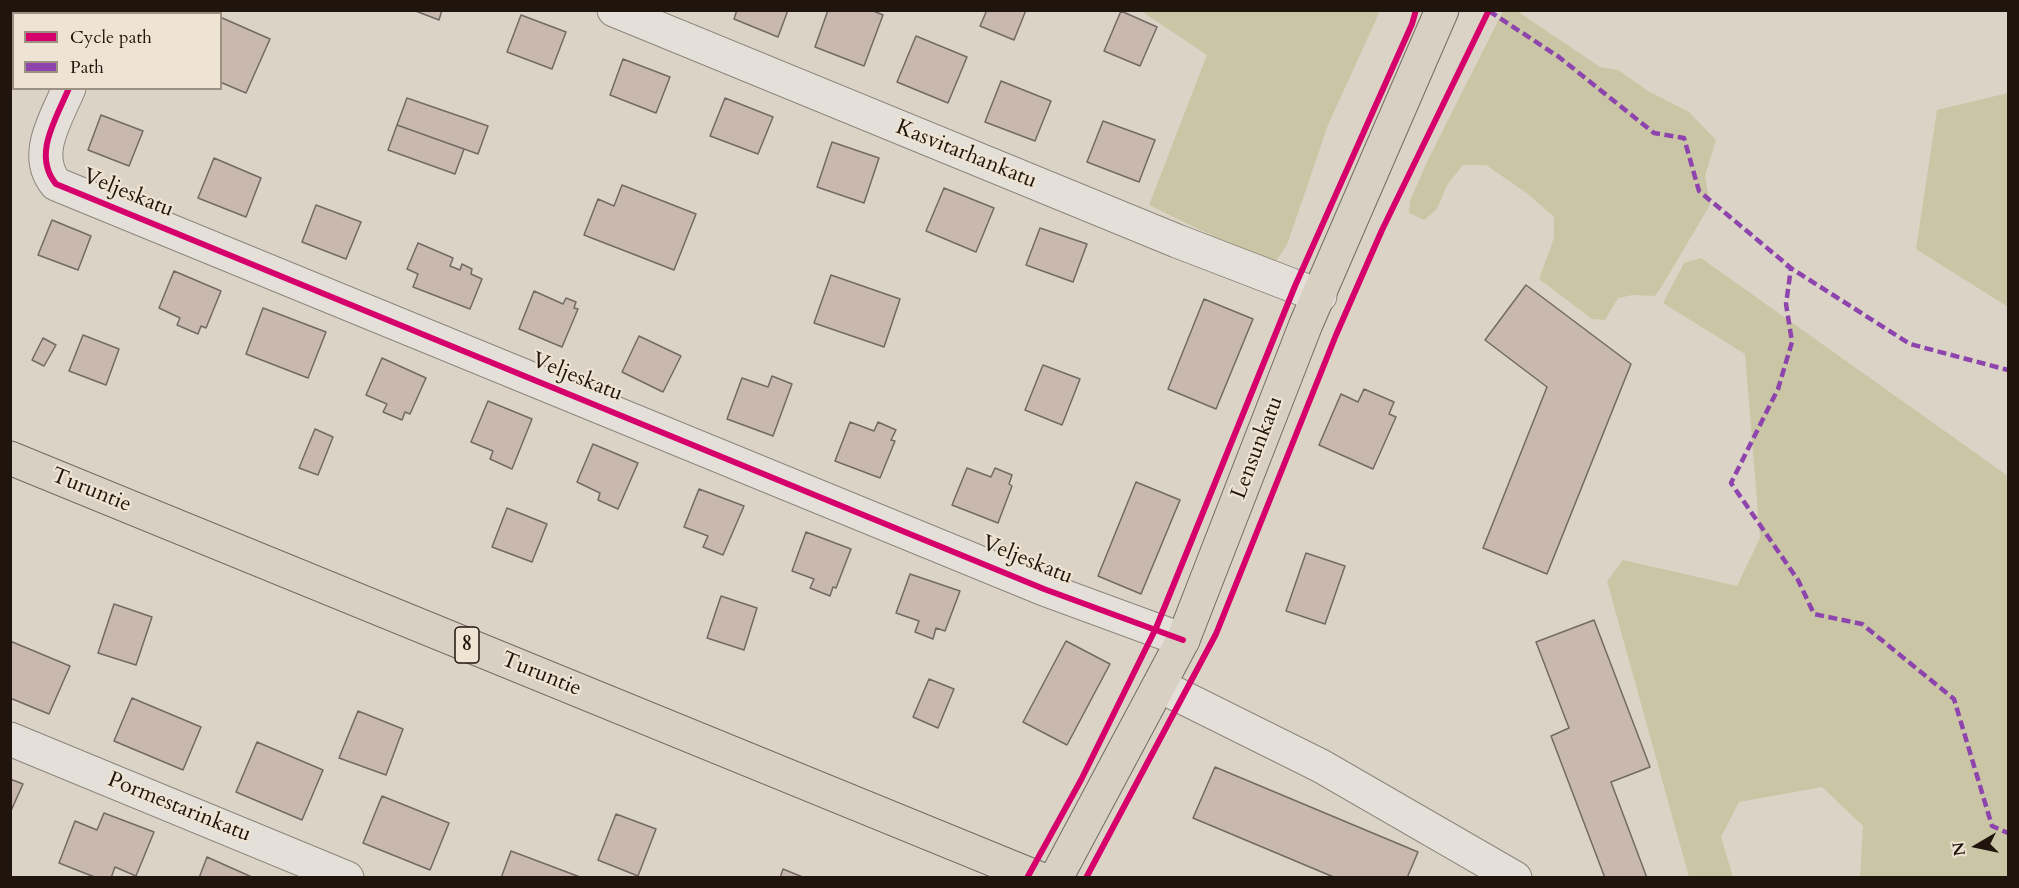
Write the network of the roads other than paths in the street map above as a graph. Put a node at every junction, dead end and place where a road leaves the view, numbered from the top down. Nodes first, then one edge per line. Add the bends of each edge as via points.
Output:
1 (614, 10) edge
2 (1442, 10) edge
3 (68, 90) edge
4 (1320, 296) junction
5 (10, 459) edge
6 (1183, 640) junction
7 (1160, 686) junction
8 (10, 739) edge
9 (347, 878) edge
10 (1038, 878) edge
11 (1056, 878) edge
12 (1515, 878) edge

1 - 4 street, Kasvitarhankatu
2 - 4 main road, Lensunkatu
3 - 6 street, Veljeskatu via 46,144 47,173 56,184 1044,589
4 - 6 main road, Lensunkatu
5 - 10 main road, Turuntie / 8
6 - 7 main road, Lensunkatu
7 - 11 main road, Lensunkatu
7 - 12 street via 1322,766
8 - 9 street, Pormestarinkatu

